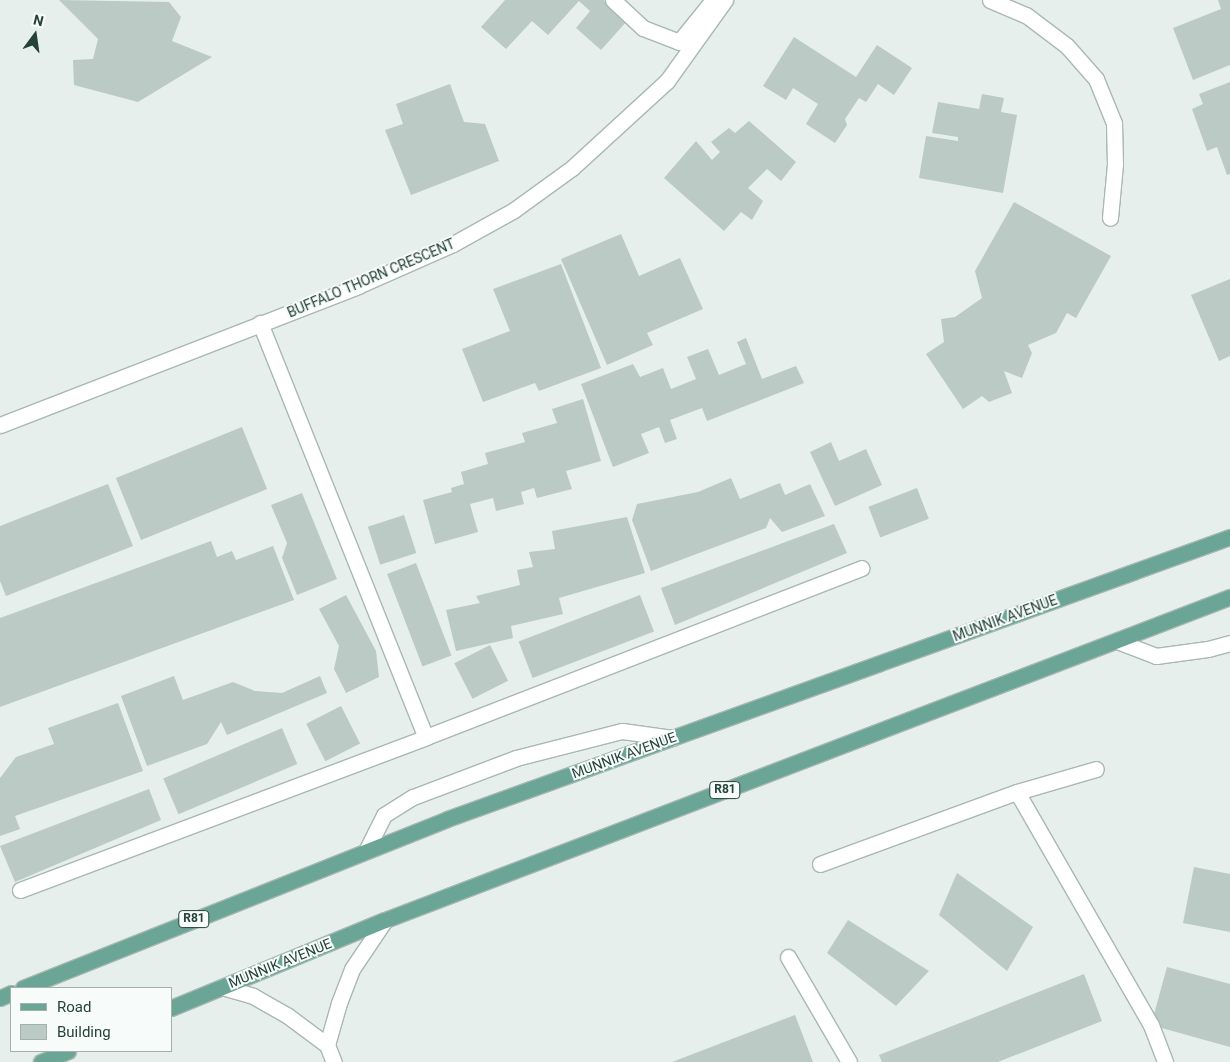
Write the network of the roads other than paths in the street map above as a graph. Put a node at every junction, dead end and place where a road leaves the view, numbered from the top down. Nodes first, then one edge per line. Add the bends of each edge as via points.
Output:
1 (613, 0) edge
2 (713, 0) edge
3 (725, 0) edge
4 (990, 0) edge
5 (1110, 218) dead end
6 (260, 323) junction
7 (0, 424) edge
8 (1230, 537) edge
9 (861, 568) dead end
10 (1230, 597) edge
11 (1117, 641) junction
12 (1230, 643) edge
13 (426, 737) junction
14 (673, 738) junction
15 (1096, 768) dead end
16 (1017, 792) junction
17 (366, 851) junction
18 (820, 864) dead end
19 (20, 890) dead end
20 (385, 920) junction
21 (788, 957) dead end
22 (26, 987) edge
23 (222, 988) junction
24 (172, 1008) edge
25 (327, 1045) junction
26 (65, 1052) edge
27 (40, 1062) edge
28 (334, 1062) edge
29 (849, 1062) edge
30 (1165, 1062) edge

1 - 2 street via 643,28 679,42
3 - 6 street, BUFFALO THORN CRESCENT via 666,81 572,168 514,210 405,266
4 - 5 street via 1026,15 1067,46 1096,79 1114,123 1115,164
6 - 7 street, BUFFALO THORN CRESCENT
6 - 13 street
8 - 14 main road, MUNNIK AVENUE / R81
9 - 13 street
10 - 11 main road, MUNNIK AVENUE / R81
11 - 12 street via 1156,656
11 - 20 main road, MUNNIK AVENUE / R81
13 - 19 street
14 - 17 main road, MUNNIK AVENUE / R81
14 - 17 street via 622,731 516,758 412,797 384,815
15 - 16 street
16 - 18 street
16 - 30 street via 1151,1025
17 - 22 main road, MUNNIK AVENUE / R81
20 - 23 main road, MUNNIK AVENUE / R81
20 - 25 street via 352,969
21 - 29 street
23 - 24 main road, MUNNIK AVENUE / R81
23 - 25 street via 253,996
25 - 28 street
26 - 27 main road

